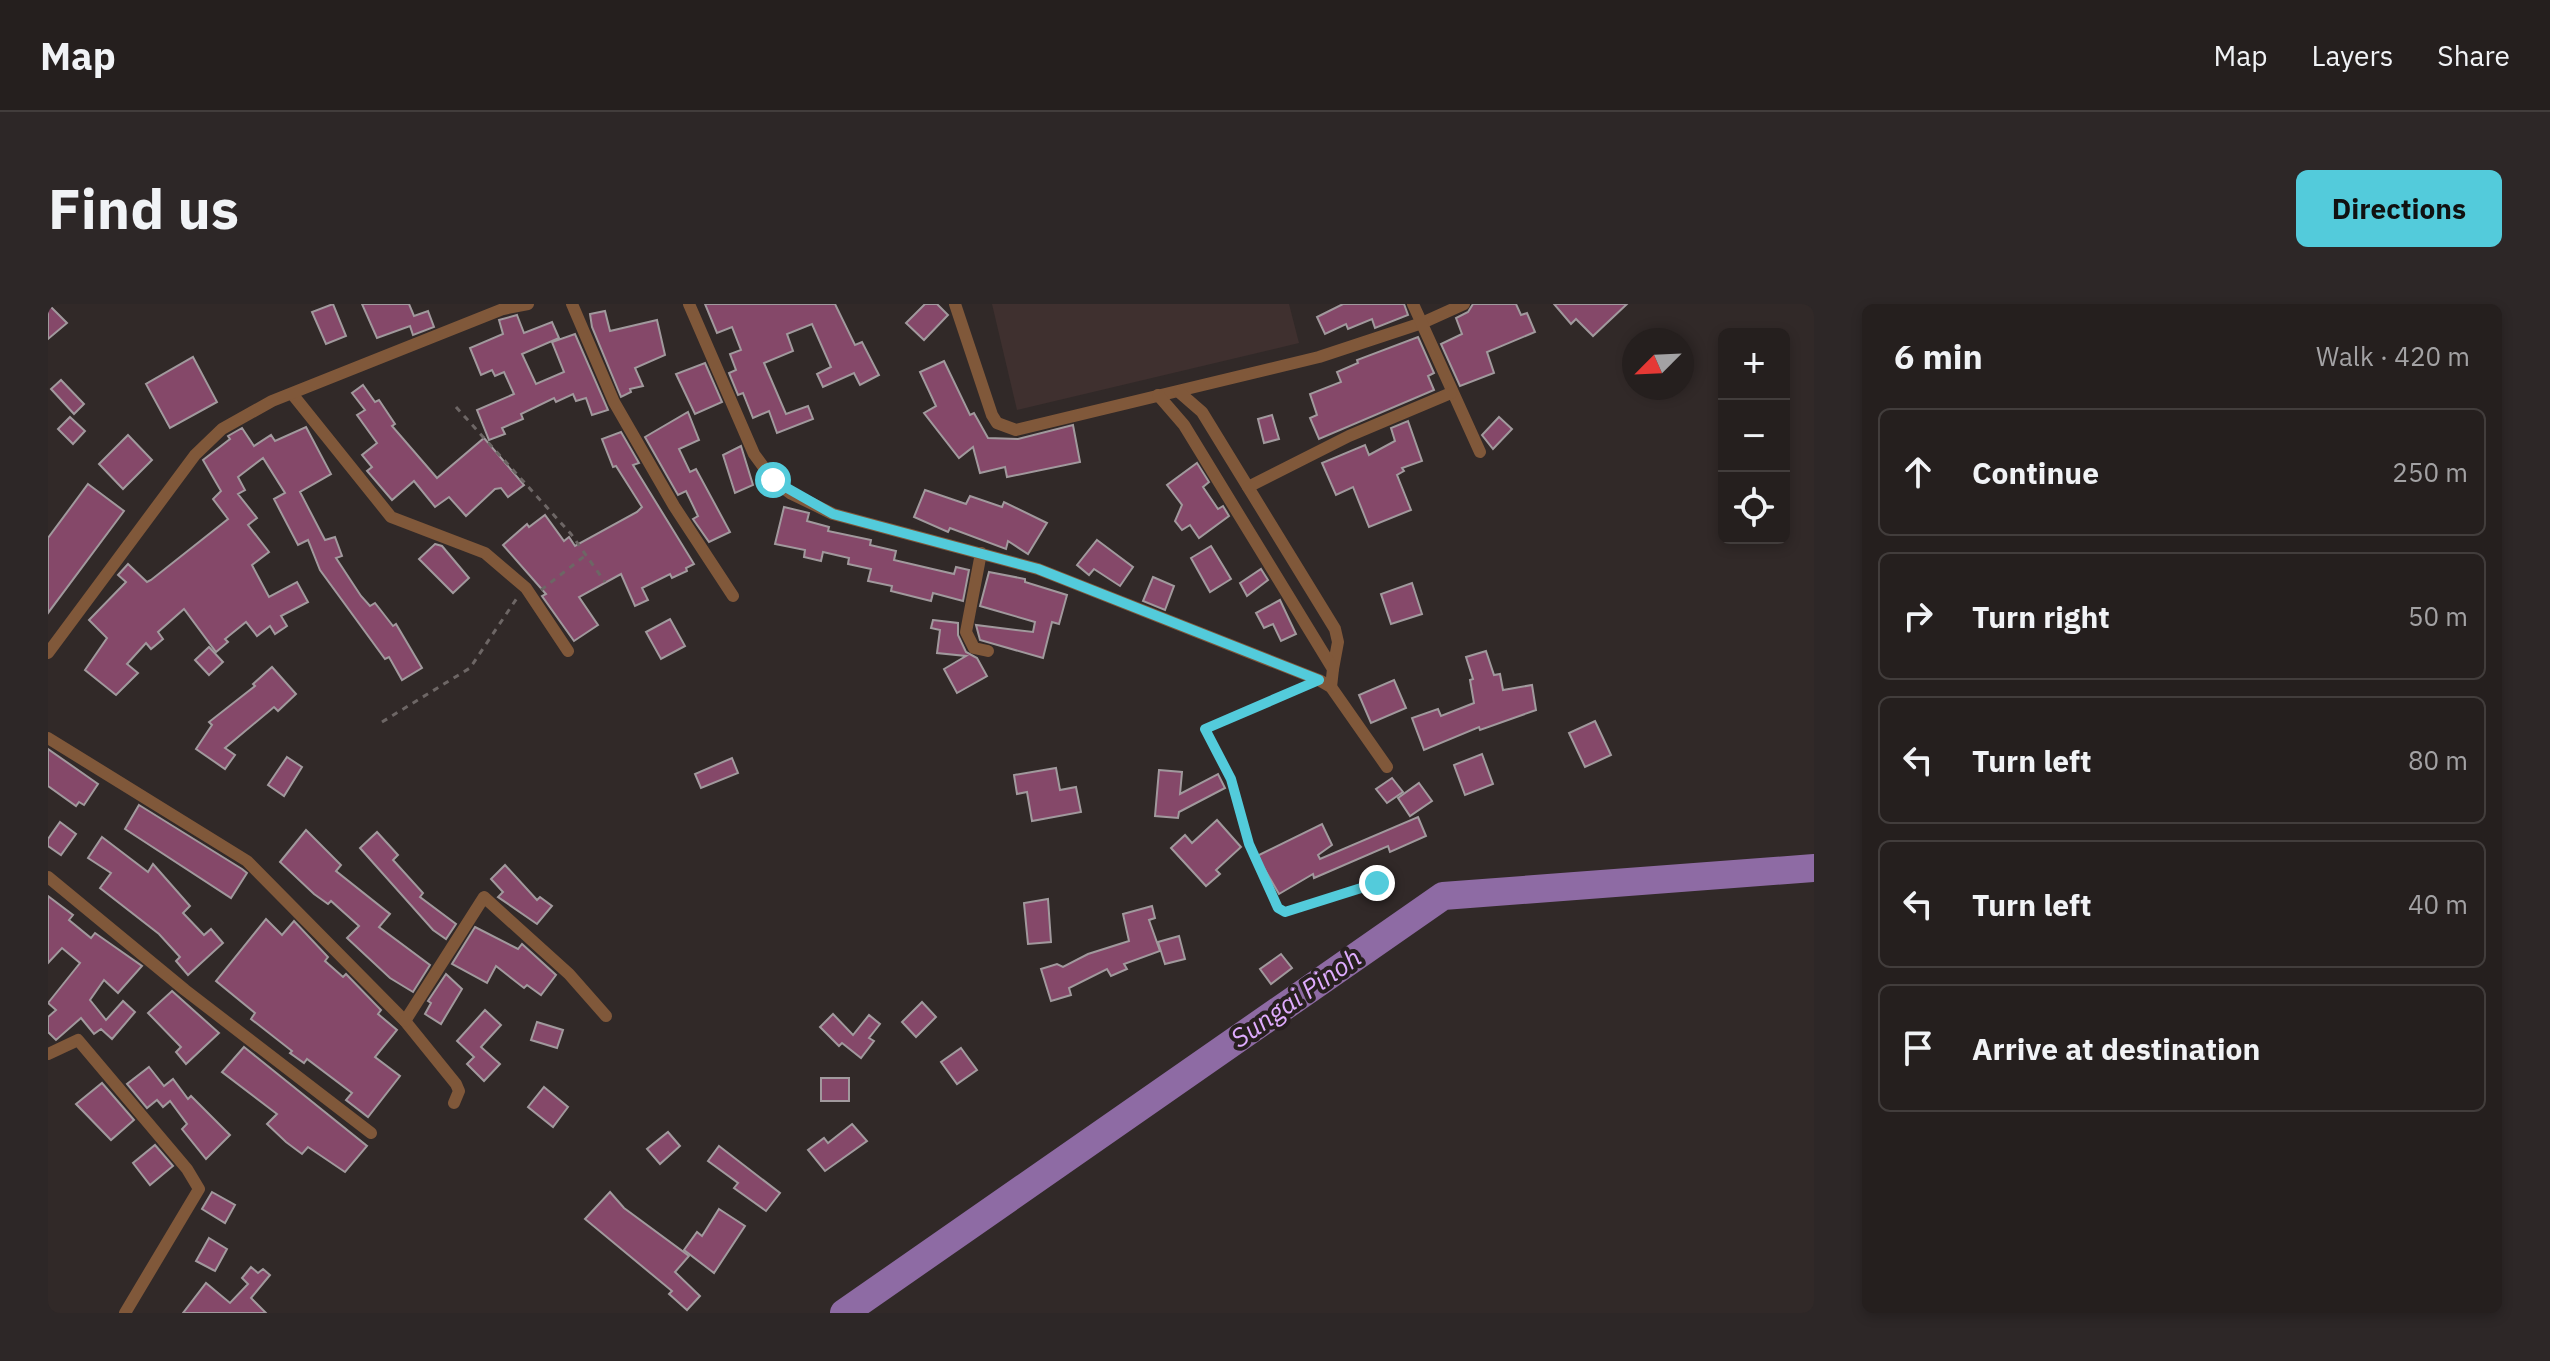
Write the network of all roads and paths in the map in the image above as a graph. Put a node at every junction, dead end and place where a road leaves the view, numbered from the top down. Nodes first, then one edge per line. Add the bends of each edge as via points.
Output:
1 (528, 304) edge
2 (572, 304) edge
3 (689, 304) edge
4 (955, 304) edge
5 (1413, 304) edge
6 (1464, 304) edge
7 (1422, 323) junction
8 (1179, 392) junction
9 (1451, 393) junction
10 (293, 395) junction
11 (1158, 395) junction
12 (456, 407) dead end
13 (1480, 452) dead end
14 (1248, 487) junction
15 (981, 553) junction
16 (586, 555) junction
17 (605, 582) dead end
18 (529, 593) junction
19 (733, 596) dead end
20 (568, 651) dead end
21 (988, 651) dead end
22 (48, 653) edge
23 (1333, 669) junction
24 (1325, 683) junction
25 (382, 722) dead end
26 (48, 738) edge
27 (1387, 767) dead end
28 (1374, 865) dead end
29 (48, 877) edge
30 (606, 1016) dead end
31 (405, 1021) junction
32 (48, 1054) edge
33 (454, 1103) dead end
34 (371, 1133) dead end
35 (125, 1313) edge

1 - 10 street via 503,309
2 - 19 street via 614,402
3 - 15 street via 754,454 773,480 833,514
4 - 11 street via 992,415 1008,430 1053,424
5 - 7 street
6 - 7 street
7 - 8 street via 1319,357
7 - 9 street
8 - 11 street
8 - 14 street via 1202,412
9 - 13 street
9 - 14 street
10 - 18 street via 391,517 485,553
10 - 22 street via 222,429 195,455
11 - 23 street via 1184,425
12 - 16 path
14 - 23 street via 1335,629
15 - 21 street via 966,632 974,648
15 - 24 street via 1135,605
16 - 17 path
16 - 18 path
18 - 20 street
18 - 25 path via 508,609 470,668
23 - 24 street
24 - 27 street
24 - 28 path via 1205,729 1231,779 1249,844 1278,908 1285,912 1377,883
26 - 31 street via 247,861
29 - 34 street
30 - 31 street via 569,974 484,897
31 - 33 street via 456,1084
32 - 35 street via 78,1040 199,1189

